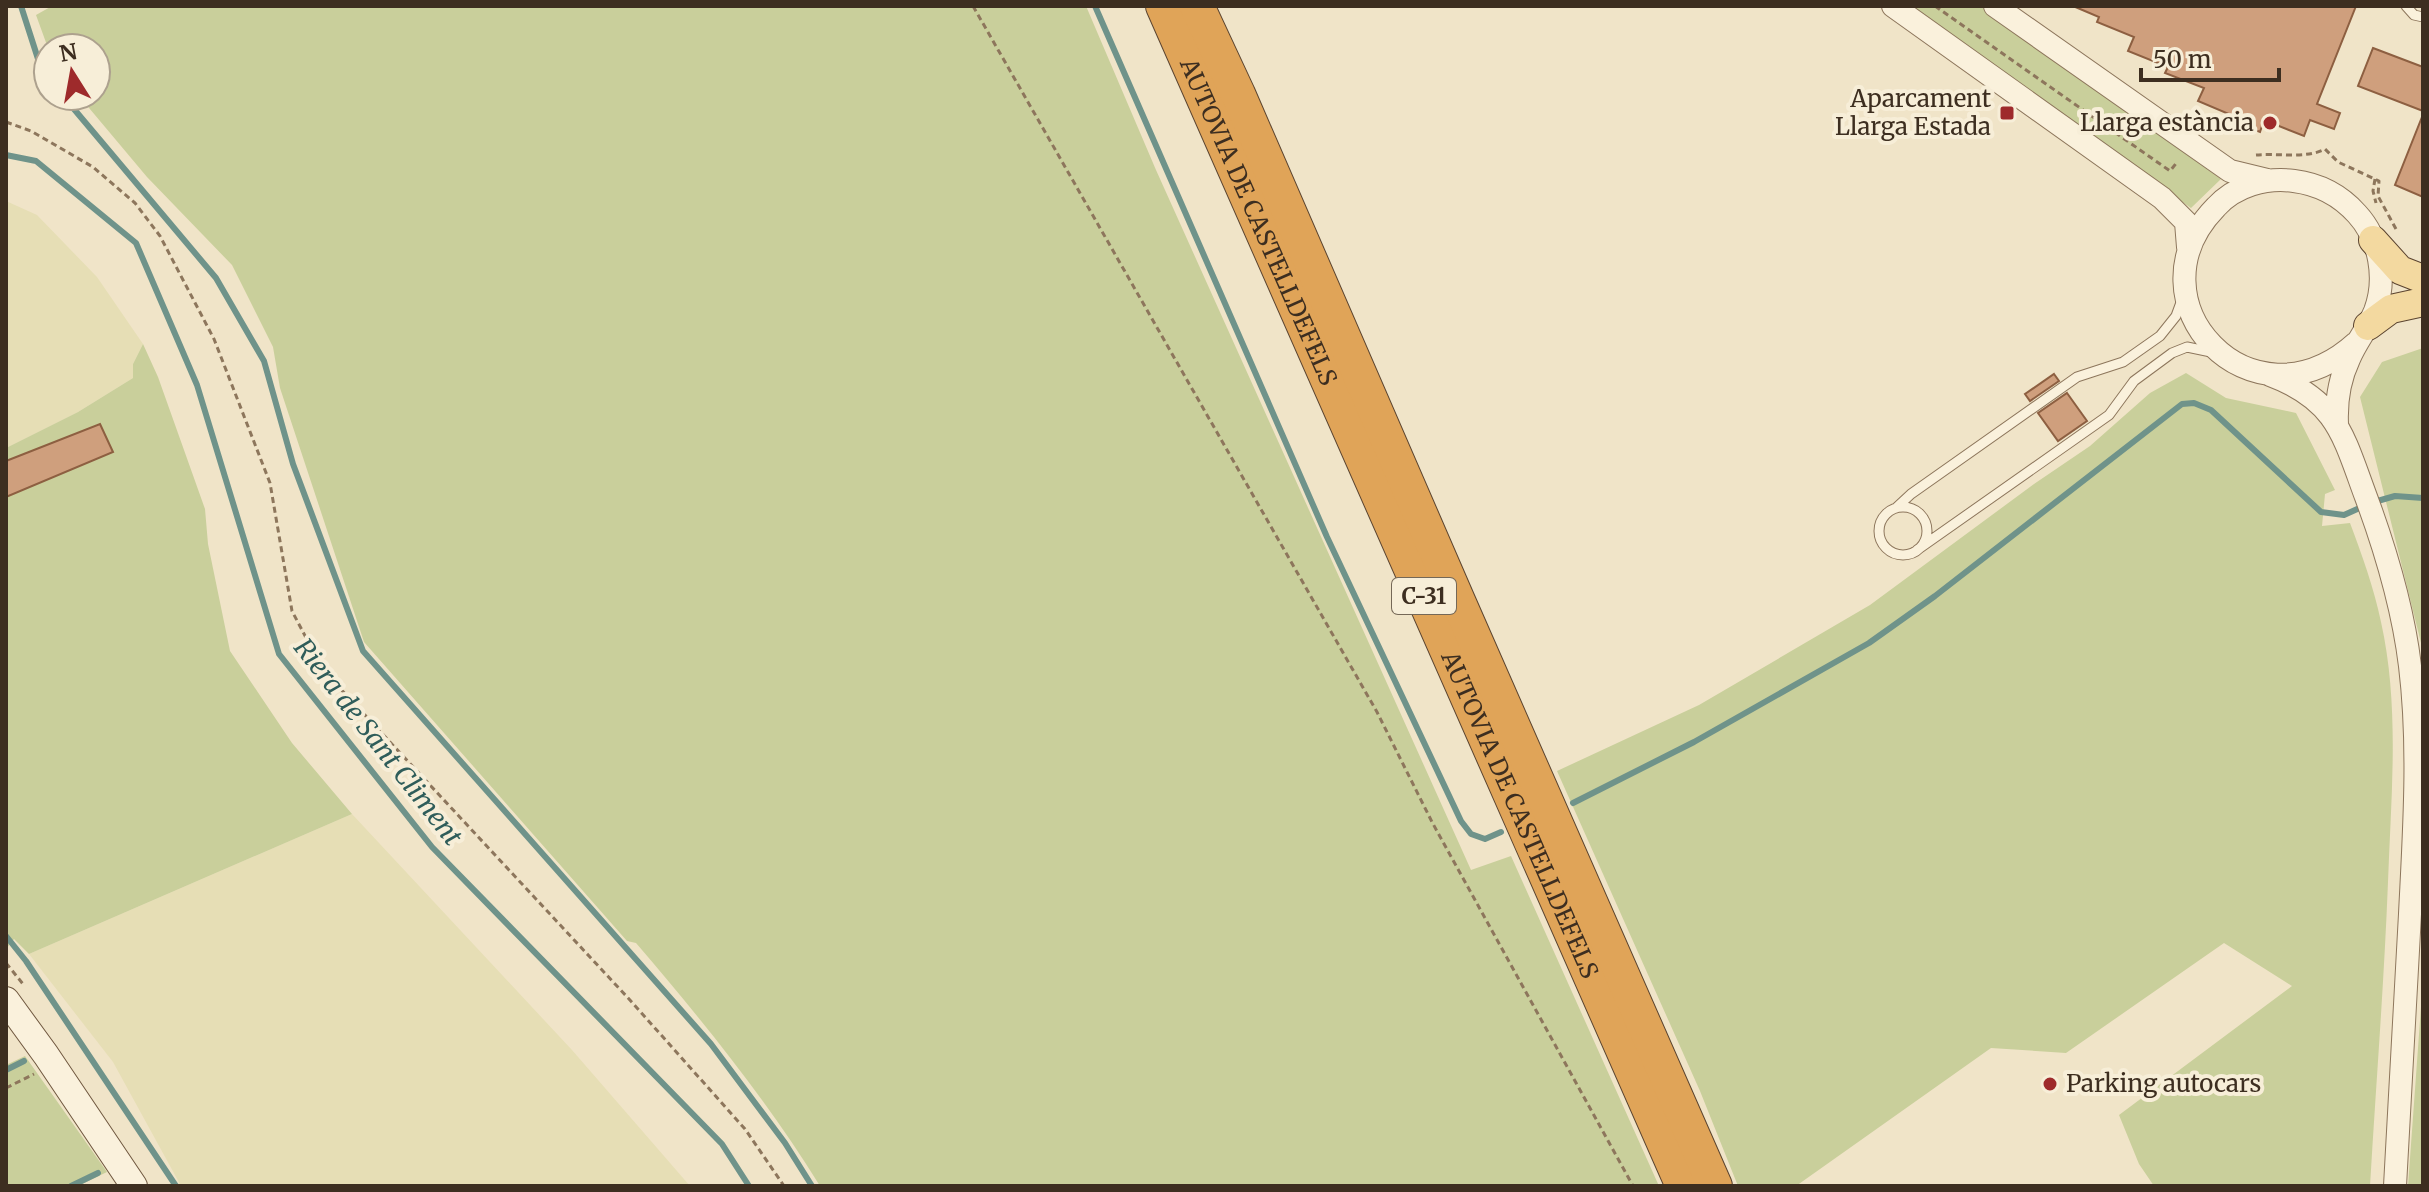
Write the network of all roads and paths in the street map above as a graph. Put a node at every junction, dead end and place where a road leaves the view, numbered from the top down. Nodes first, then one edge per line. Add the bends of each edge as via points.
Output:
1 (973, 6) edge
2 (1163, 6) edge
3 (1197, 6) edge
4 (1211, 6) edge
5 (1893, 6) edge
6 (1935, 6) edge
7 (1995, 6) edge
8 (2406, 6) edge
9 (2423, 17) edge
10 (1238, 94) junction
11 (6, 122) edge
12 (2182, 154) dead end
13 (2252, 156) dead end
14 (2273, 180) junction
15 (2387, 240) junction
16 (2188, 252) junction
17 (2423, 279) edge
18 (2185, 290) junction
19 (2423, 302) edge
20 (2362, 334) junction
21 (2223, 356) junction
22 (2270, 375) junction
23 (2337, 424) junction
24 (1897, 507) junction
25 (1917, 550) junction
26 (6, 1000) edge
27 (134, 1186) edge
28 (784, 1186) edge
29 (1633, 1186) edge
30 (1683, 1186) edge
31 (1715, 1186) edge
32 (2395, 1186) edge

1 - 29 path via 1377,712
2 - 30 highway, AUTOVIA DE CASTELLDEFELS / C-31
3 - 10 highway, AUTOVIA DE CASTELLDEFELS / C-31
4 - 10 highway
5 - 16 street via 2162,198 2186,222
6 - 12 path via 2170,171
7 - 14 street via 2230,171
8 - 9 lane
10 - 31 highway, AUTOVIA DE CASTELLDEFELS / C-31
11 - 28 path via 93,167 135,203 160,236 214,339 270,483 292,611 323,670 629,999 745,1129
13 - 15 path via 2325,149 2338,162 2379,181
14 - 15 street via 2309,183 2328,191
14 - 16 street via 2220,202 2195,232
15 - 17 main road via 2400,270
15 - 20 street via 2380,290
16 - 18 street
18 - 21 street via 2197,326
18 - 24 lane via 2176,316 2160,336 2123,362 2077,377
19 - 20 main road via 2391,309
20 - 22 street via 2342,355 2316,369
20 - 23 street via 2339,384
21 - 22 street
21 - 25 lane via 2195,347 2172,353 2134,381 2109,415
22 - 23 street via 2311,394
23 - 32 street via 2380,535 2410,664 2414,837
24 - 25 lane via 1911,508 1925,521 1927,536
24 - 25 lane via 1881,519 1880,541 1898,555
26 - 27 main road

